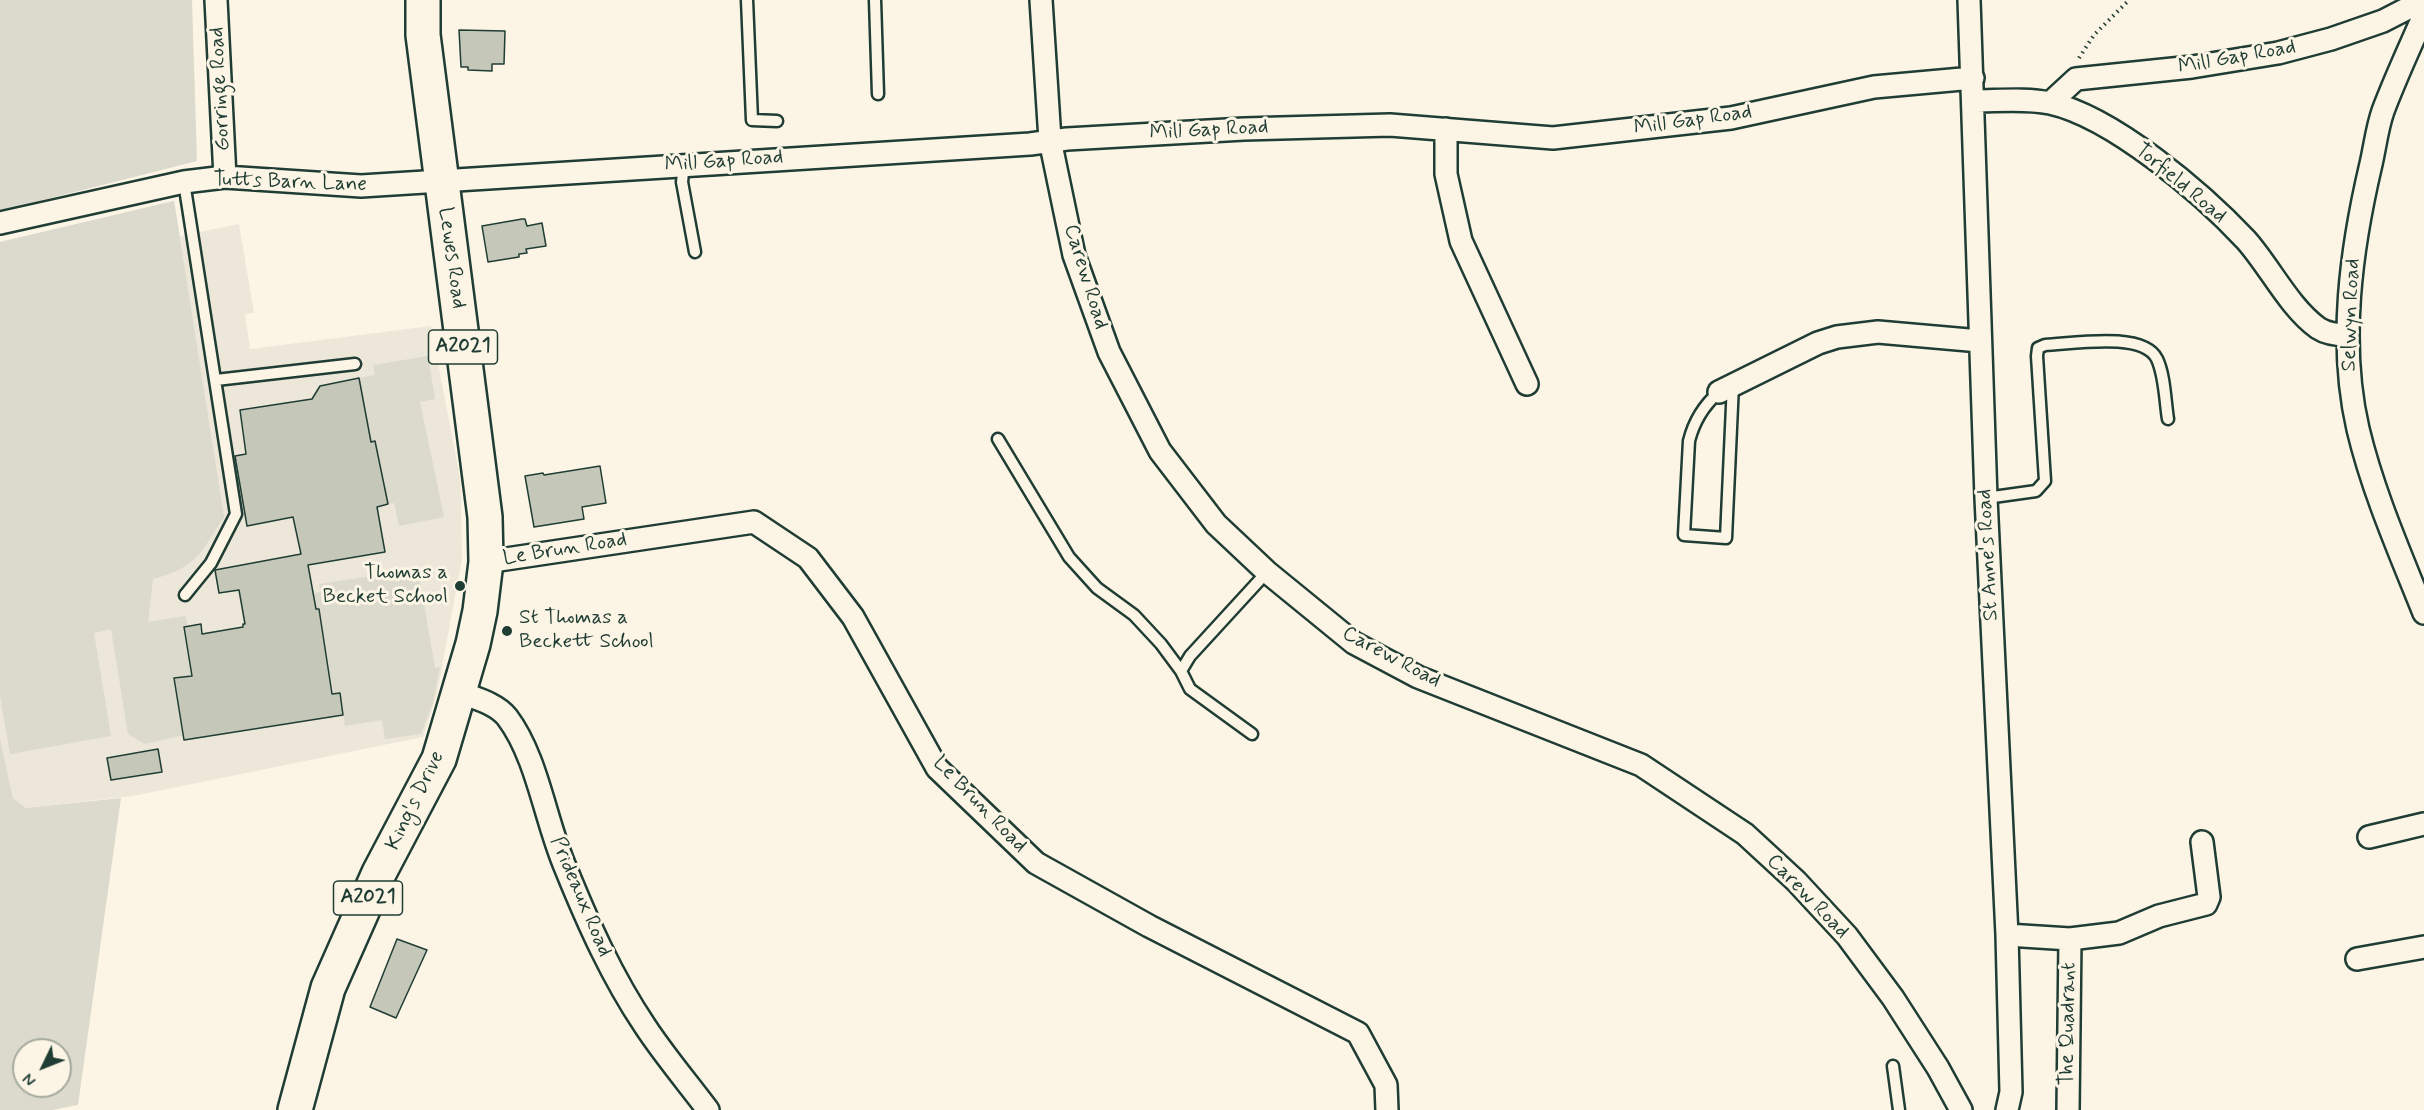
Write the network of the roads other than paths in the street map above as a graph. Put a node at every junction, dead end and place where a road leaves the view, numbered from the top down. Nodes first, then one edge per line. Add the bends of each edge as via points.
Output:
1 (216, 0) edge
2 (423, 0) edge
3 (747, 0) edge
4 (875, 0) edge
5 (1041, 0) edge
6 (1969, 0) edge
7 (2424, 0) edge
8 (2424, 15) edge
9 (1972, 78) junction
10 (878, 93) dead end
11 (1973, 102) junction
12 (2050, 103) junction
13 (777, 121) dead end
14 (1446, 129) junction
15 (1050, 140) junction
16 (684, 164) junction
17 (225, 177) junction
18 (184, 182) junction
19 (441, 182) junction
20 (0, 223) edge
21 (695, 252) dead end
22 (2348, 335) junction
23 (1980, 340) junction
24 (355, 364) dead end
25 (216, 380) junction
26 (1527, 384) dead end
27 (1726, 388) junction
28 (2168, 419) dead end
29 (999, 438) dead end
30 (1986, 498) junction
31 (486, 562) junction
32 (1267, 573) junction
33 (185, 595) dead end
34 (2424, 613) edge
35 (1181, 671) junction
36 (459, 692) junction
37 (1252, 734) dead end
38 (2424, 824) edge
39 (2369, 837) dead end
40 (2202, 842) dead end
41 (2007, 934) junction
42 (2070, 939) junction
43 (2424, 946) edge
44 (2356, 959) dead end
45 (1893, 1066) dead end
46 (295, 1110) edge
47 (708, 1110) edge
48 (1387, 1110) edge
49 (1899, 1110) edge
50 (1961, 1110) edge
51 (2007, 1110) edge
52 (2068, 1110) edge

1 - 17 street, Gorringe Road
2 - 19 main road, Lewes Road / A2021 via 423,35
3 - 13 lane via 752,120
4 - 10 lane
5 - 15 street, Carew Road
6 - 9 street, St Anne's Road
7 - 12 street, Mill Gap Road via 2383,21 2278,53 2076,79
8 - 22 street, Selwyn Road via 2383,113 2365,187 2352,263
9 - 11 street, St Anne's Road
9 - 14 street, Mill Gap Road via 1874,87 1731,118 1574,136 1552,138
11 - 12 street, Torfield Road
11 - 23 street, St Anne's Road
12 - 22 street, Torfield Road via 2114,130 2154,159 2246,241 2304,316 2320,329
14 - 15 street, Mill Gap Road via 1390,125 1244,129
14 - 26 street via 1446,174 1461,241
15 - 16 street, Mill Gap Road
15 - 32 street, Carew Road via 1074,255 1109,352 1160,451 1216,524
16 - 19 street, Mill Gap Road
16 - 21 lane via 682,182
17 - 18 street, Tutts Barn Lane
17 - 19 street, Tutts Barn Lane via 361,186
18 - 20 street, Tutts Barn Lane
18 - 25 lane
19 - 31 main road, Lewes Road / A2021 via 485,517
22 - 34 street, Selwyn Road via 2350,384 2358,429 2372,480
23 - 27 street via 1878,332 1837,337
23 - 30 street, St Anne's Road
24 - 25 lane
25 - 33 lane via 236,514 211,563
27 - 27 lane via 1726,538 1684,535 1693,426 1708,401
28 - 30 lane via 2156,356 2143,346 2126,341 2038,348 2045,482 2036,491
29 - 35 lane via 1069,556 1097,588 1134,615
30 - 41 street, St Anne's Road
31 - 36 main road, Lewes Road / A2021 via 473,644
31 - 48 street, Le Brun Road via 754,522 808,558 853,617 937,768 1036,863 1358,1033 1386,1085
32 - 35 lane via 1190,656
32 - 50 street, Carew Road via 1354,643 1418,677 1641,765 1745,834 1847,936 1893,998
35 - 37 lane via 1190,689
36 - 46 main road, King's Drive / A2021 via 439,759 379,873 328,988
36 - 47 street, Prideaux Road via 505,714 516,731 558,851 596,942 645,1026
38 - 39 street
40 - 42 street via 2209,897 2206,904 2159,916 2119,933
41 - 42 street
41 - 51 street, St Anne's Road via 2012,1092
42 - 52 street, The Quadrant
43 - 44 street
45 - 49 lane

